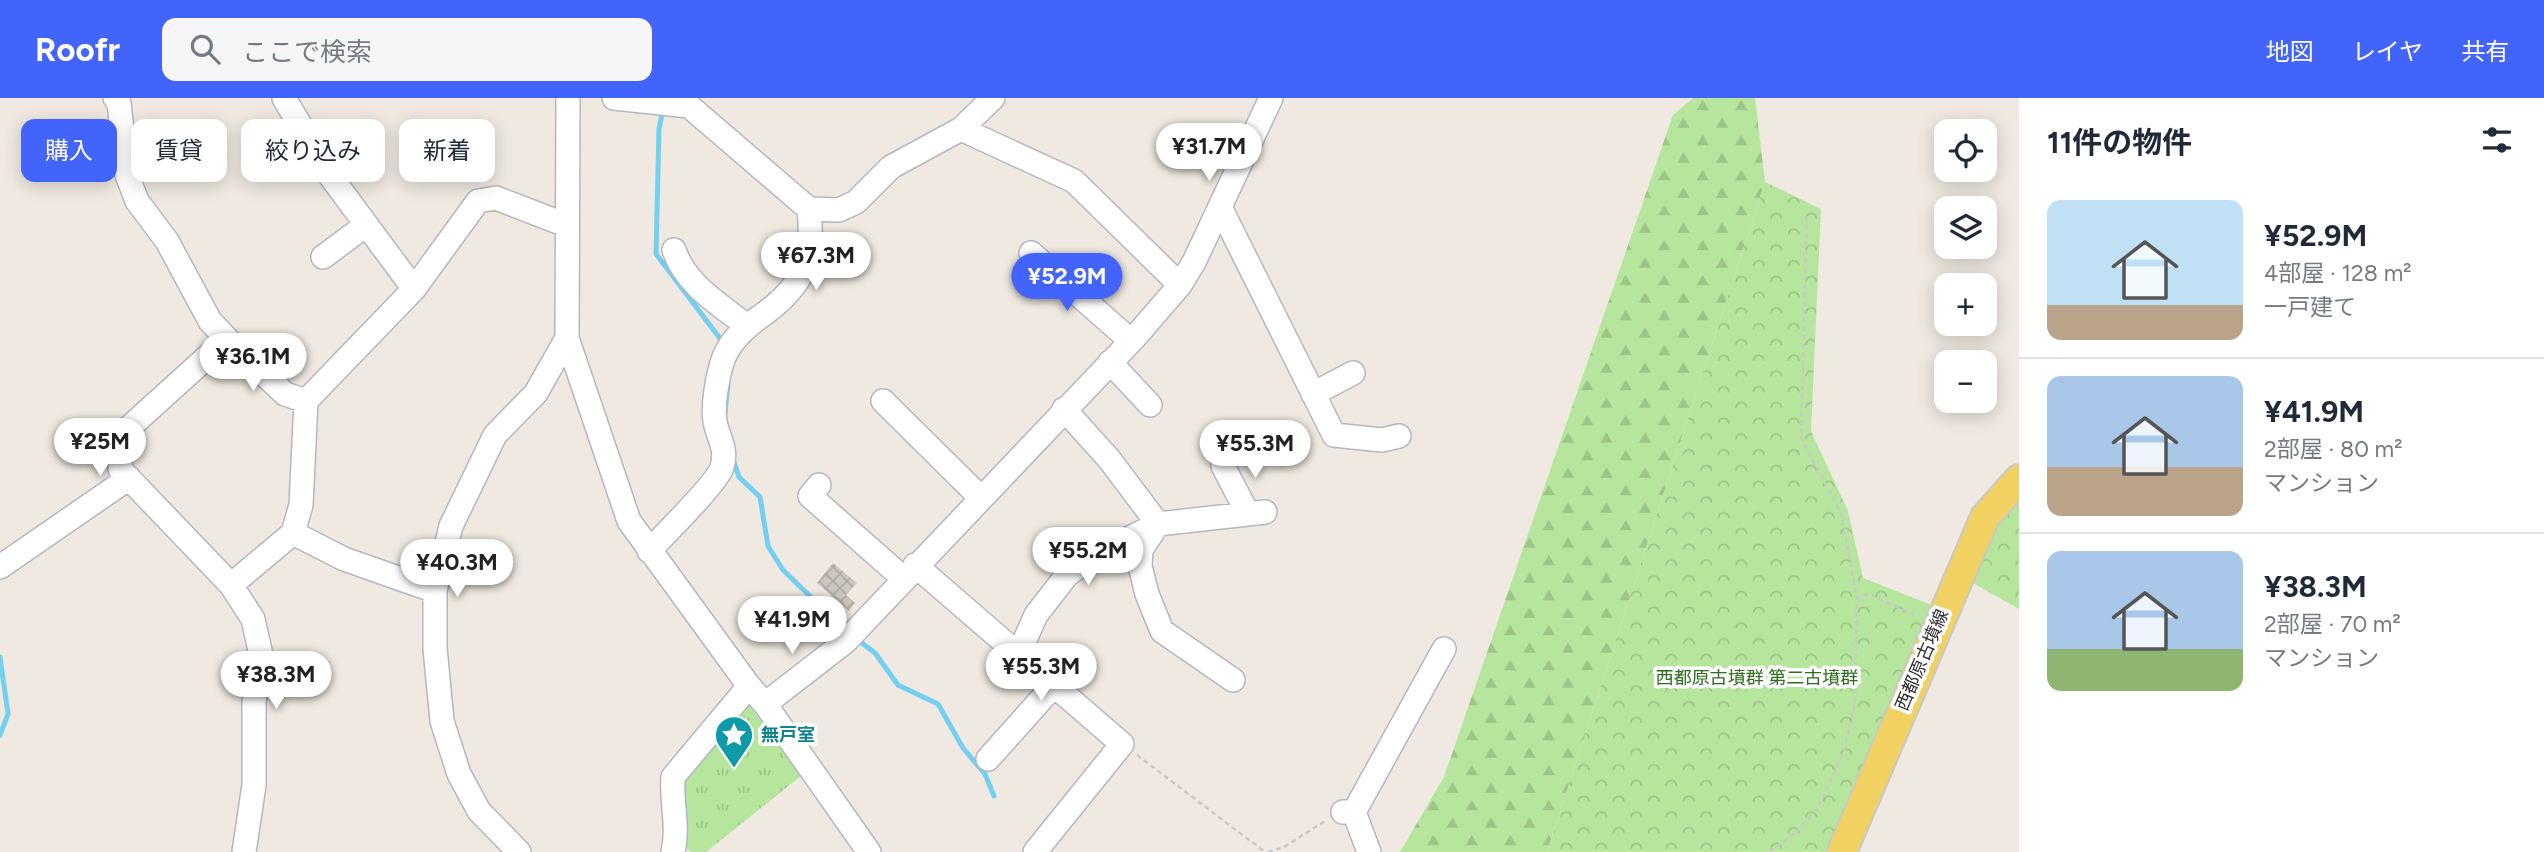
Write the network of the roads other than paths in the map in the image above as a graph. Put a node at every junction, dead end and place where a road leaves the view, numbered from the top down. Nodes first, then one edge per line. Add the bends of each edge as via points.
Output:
1 (115, 98) edge
2 (284, 98) edge
3 (568, 98) edge
4 (614, 98) edge
5 (993, 98) edge
6 (1271, 98) edge
7 (961, 129) junction
8 (809, 209) junction
9 (1221, 209) junction
10 (366, 225) junction
11 (566, 225) junction
12 (674, 250) dead end
13 (1031, 253) dead end
14 (323, 257) dead end
15 (1180, 285) junction
16 (414, 289) junction
17 (567, 338) junction
18 (227, 340) junction
19 (735, 341) junction
20 (1131, 341) junction
21 (1110, 362) junction
22 (1353, 373) dead end
23 (1313, 394) junction
24 (306, 401) junction
25 (883, 401) dead end
26 (1150, 405) dead end
27 (1063, 409) junction
28 (1399, 436) dead end
29 (1223, 466) dead end
30 (129, 478) junction
31 (2019, 479) edge
32 (819, 485) dead end
33 (980, 497) junction
34 (1158, 524) junction
35 (293, 533) junction
36 (649, 551) junction
37 (0, 567) edge
38 (909, 572) junction
39 (231, 585) junction
40 (435, 591) junction
41 (1444, 649) dead end
42 (1019, 653) junction
43 (1233, 680) dead end
44 (1055, 685) junction
45 (749, 686) junction
46 (765, 704) junction
47 (988, 759) dead end
48 (244, 852) edge
49 (519, 852) edge
50 (673, 852) edge
51 (869, 852) edge
52 (1035, 852) edge
53 (1370, 852) edge
54 (1842, 852) edge

1 - 18 street via 127,175 137,201 167,241 210,321
2 - 10 street
3 - 11 street
4 - 8 street via 689,106
5 - 7 street
6 - 9 street
7 - 8 street via 891,167 856,202 839,210
7 - 15 street via 1074,181
8 - 19 street via 812,242 806,270 777,304
9 - 15 street
9 - 23 street
10 - 14 street
10 - 16 street
11 - 16 street via 496,198 478,201
11 - 17 street
12 - 19 street via 680,268
13 - 20 street
15 - 20 street
16 - 24 street
17 - 36 street via 629,521
17 - 40 street via 536,393 495,435 452,526
18 - 24 street via 285,394
18 - 30 street via 121,435 120,469
19 - 36 street via 716,410 715,424 723,441 722,470
20 - 21 street
21 - 26 street
21 - 27 street
22 - 23 street
23 - 28 street via 1334,435 1382,440
24 - 35 street via 301,505
25 - 33 street
27 - 33 street
27 - 34 street via 1109,458
29 - 34 street via 1256,513
30 - 37 street
30 - 39 street
31 - 54 main road, 西都原古墳線 via 1985,517
32 - 38 street via 810,496
33 - 38 street
34 - 42 street via 1095,555 1067,575 1036,615
34 - 43 street via 1141,550 1140,566 1162,631
35 - 39 street
35 - 40 street via 344,559
36 - 45 street
38 - 42 street
38 - 46 street via 851,636
39 - 48 street via 253,619 261,655 254,702 254,785
40 - 49 street via 442,721 459,774 479,811
41 - 53 street via 1348,812
42 - 44 street
44 - 47 street
44 - 52 street via 1122,744
45 - 46 street
45 - 50 street via 673,777 678,832
46 - 51 street

